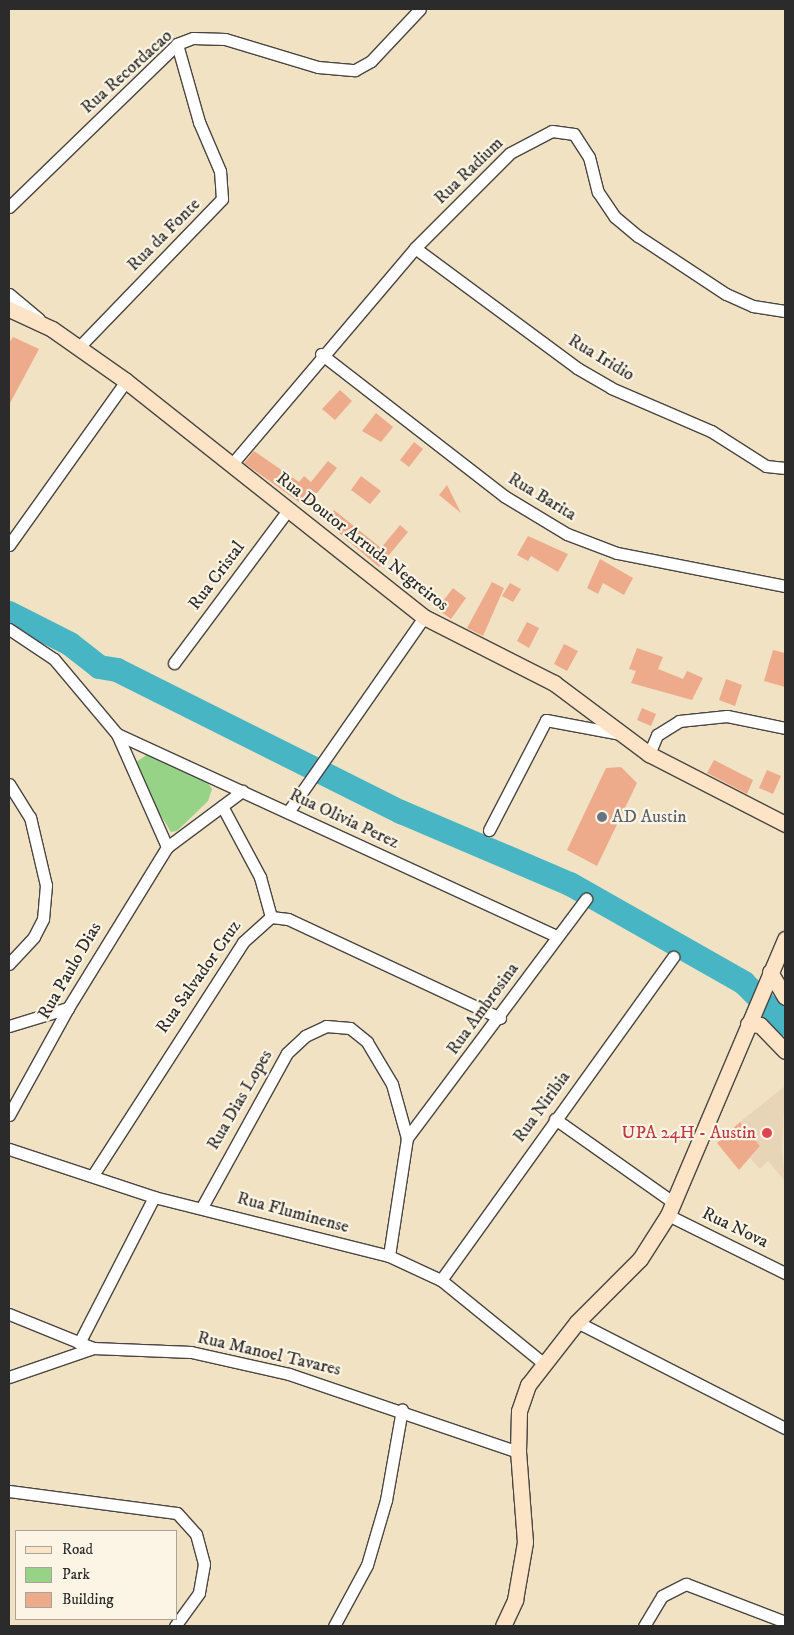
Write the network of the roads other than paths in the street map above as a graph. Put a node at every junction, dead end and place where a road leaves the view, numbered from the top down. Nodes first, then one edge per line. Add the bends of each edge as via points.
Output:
1 (420, 9) edge
2 (177, 44) junction
3 (9, 207) edge
4 (415, 248) junction
5 (9, 294) edge
6 (9, 309) edge
7 (785, 311) edge
8 (52, 329) junction
9 (78, 346) junction
10 (321, 354) junction
11 (126, 381) junction
12 (232, 464) junction
13 (785, 468) edge
14 (288, 510) junction
15 (9, 545) edge
16 (785, 586) edge
17 (424, 617) junction
18 (9, 629) edge
19 (174, 663) dead end
20 (785, 728) edge
21 (117, 734) junction
22 (620, 734) junction
23 (649, 754) junction
24 (9, 784) edge
25 (242, 791) junction
26 (222, 806) junction
27 (288, 812) junction
28 (785, 824) edge
29 (489, 830) dead end
30 (167, 847) junction
31 (586, 899) dead end
32 (271, 917) junction
33 (556, 936) junction
34 (785, 939) edge
35 (673, 956) dead end
36 (9, 964) edge
37 (770, 972) junction
38 (785, 997) edge
39 (68, 1008) junction
40 (500, 1018) junction
41 (748, 1024) junction
42 (9, 1026) edge
43 (785, 1051) edge
44 (9, 1115) edge
45 (555, 1119) junction
46 (407, 1138) junction
47 (9, 1149) edge
48 (93, 1175) junction
49 (154, 1197) junction
50 (202, 1207) junction
51 (671, 1209) junction
52 (389, 1256) junction
53 (785, 1273) edge
54 (441, 1280) junction
55 (9, 1314) edge
56 (577, 1322) junction
57 (79, 1342) junction
58 (93, 1348) junction
59 (542, 1362) junction
60 (9, 1377) edge
61 (402, 1409) junction
62 (785, 1428) edge
63 (518, 1452) junction
64 (9, 1491) edge
65 (785, 1622) edge
66 (175, 1626) edge
67 (334, 1626) edge
68 (503, 1626) edge
69 (644, 1626) edge

1 - 2 street, Rua Recordacao via 371,61 355,70 318,67 225,39 193,38
2 - 3 street, Rua Recordacao
2 - 9 street, Rua da Fonte via 199,122 220,171 222,199
4 - 7 street, Rua Radium via 510,153 542,134 564,130 583,144 598,192 615,216 638,236 726,294 753,306
4 - 10 street, Rua Radium
4 - 13 street, Rua Iridio via 576,368 611,388 711,431 766,466
5 - 8 street
6 - 8 street, Rua Doutor Arruda Negreiros
8 - 9 street, Rua Doutor Arruda Negreiros
9 - 11 street, Rua Doutor Arruda Negreiros
10 - 12 street, Rua Radium
10 - 16 street, Rua Barita via 504,496 567,534 617,553
11 - 12 street, Rua Doutor Arruda Negreiros
11 - 15 street
12 - 14 street, Rua Doutor Arruda Negreiros
14 - 17 street, Rua Doutor Arruda Negreiros
14 - 19 street, Rua Cristal
17 - 22 street, Rua Doutor Arruda Negreiros via 554,683
17 - 27 street
18 - 21 street via 54,659
20 - 23 street via 727,716 679,720 657,735
21 - 25 street, Rua Olivia Perez
21 - 30 street
22 - 23 street, Rua Doutor Arruda Negreiros
22 - 29 street via 546,720
23 - 28 street, Rua Doutor Arruda Negreiros
24 - 36 street via 30,817 46,886 43,919 34,937
25 - 26 street, Rua Paulo Dias
25 - 27 street, Rua Olivia Perez
26 - 30 street, Rua Paulo Dias
26 - 32 street via 260,877
27 - 33 street, Rua Olivia Perez
30 - 39 street, Rua Paulo Dias
31 - 33 street, Rua Ambrosina
32 - 40 street via 288,919
32 - 48 street, Rua Salvador Cruz via 242,942
33 - 40 street, Rua Ambrosina
34 - 37 street
35 - 45 street, Rua Niribia
37 - 38 street
37 - 41 street
39 - 42 street
39 - 44 street, Rua Paulo Dias
40 - 46 street, Rua Ambrosina
41 - 43 street via 760,1026
41 - 51 street
45 - 51 street, Rua Nova
45 - 54 street, Rua Niribia
46 - 50 street, Rua Dias Lopes via 392,1084 367,1042 350,1028 326,1026 305,1036 271,1075
46 - 52 street, Rua Dias Lopes
47 - 48 street, Rua Fluminense
48 - 49 street, Rua Fluminense
49 - 50 street, Rua Fluminense
49 - 57 street
50 - 52 street, Rua Fluminense
51 - 53 street, Rua Nova
51 - 56 street via 640,1259
52 - 54 street, Rua Fluminense
54 - 59 street, Rua Fluminense
55 - 57 street, Rua Manoel Tavares
56 - 59 street
56 - 62 street
57 - 58 street, Rua Manoel Tavares
58 - 60 street
58 - 61 street, Rua Manoel Tavares via 191,1352 240,1362
59 - 63 street via 520,1411
61 - 63 street, Rua Manoel Tavares
61 - 67 street via 386,1500 367,1565
63 - 68 street via 525,1542 515,1600
64 - 66 street via 177,1513 196,1534 204,1564 198,1593
65 - 69 street via 686,1584 662,1596

